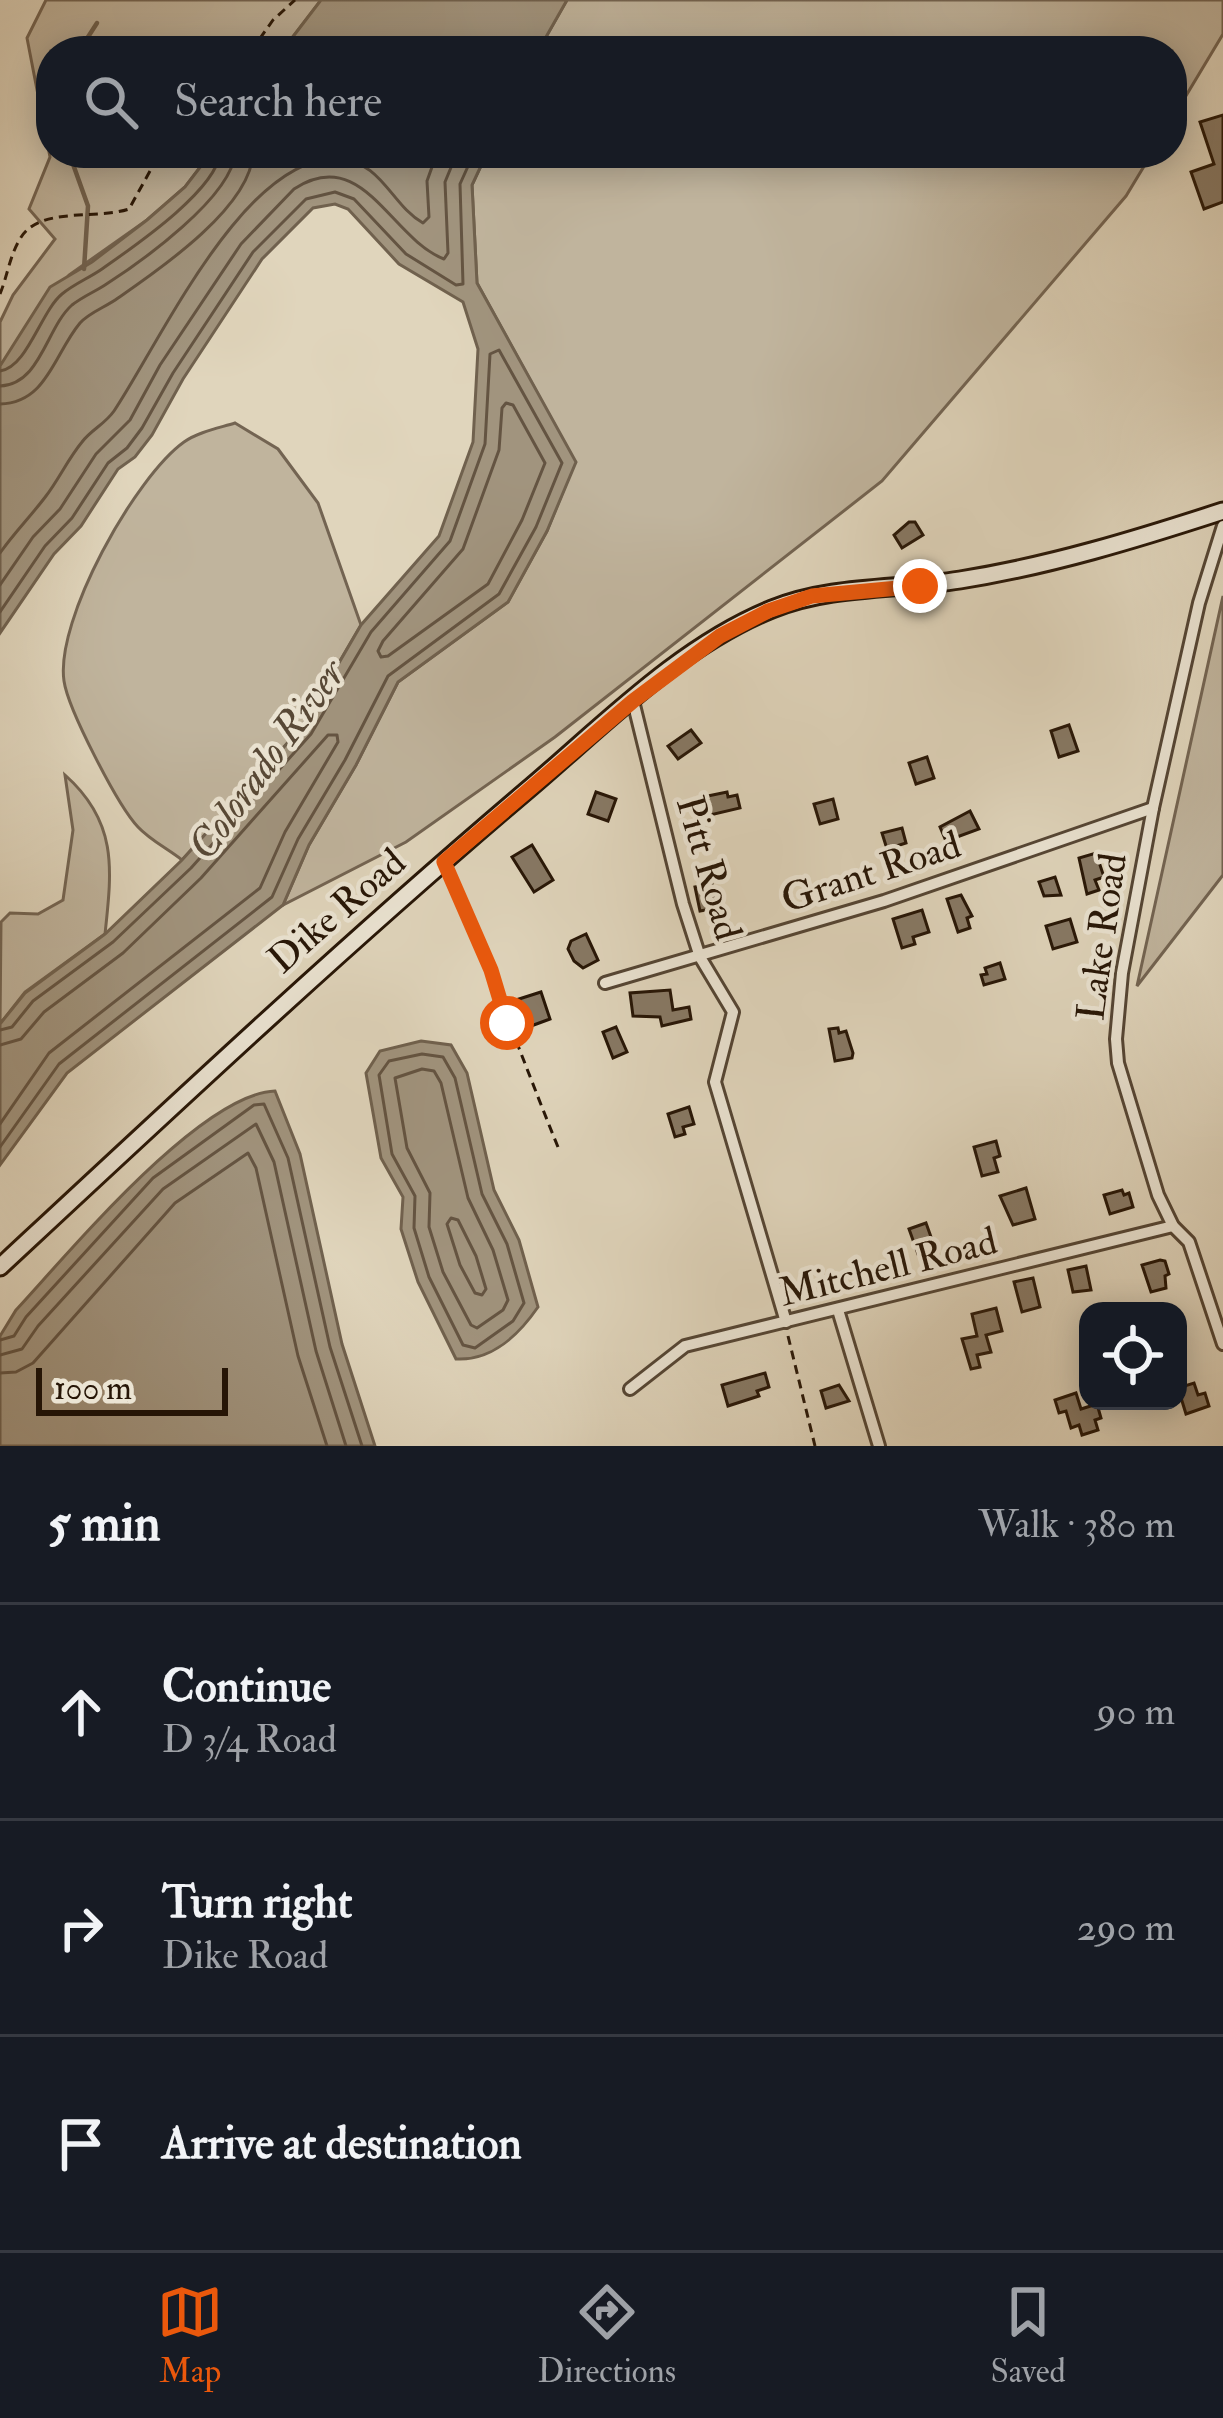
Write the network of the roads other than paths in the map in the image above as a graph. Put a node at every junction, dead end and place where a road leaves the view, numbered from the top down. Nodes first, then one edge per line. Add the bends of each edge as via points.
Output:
1 (1223, 512) edge
2 (1223, 526) edge
3 (633, 701) junction
4 (1153, 808) junction
5 (700, 957) junction
6 (605, 983) dead end
7 (1172, 1226) junction
8 (0, 1267) edge
9 (838, 1310) junction
10 (785, 1322) junction
11 (1223, 1344) edge
12 (630, 1389) dead end
13 (879, 1446) edge

1 - 3 street, Dike Road via 983,576 789,603 720,636
2 - 4 street, Lake Road
3 - 5 street, Pitt Road
3 - 8 street, Dike Road via 271,1013
4 - 5 street, Grant Road
4 - 7 street, Lake Road via 1116,1039
5 - 6 street, Grant Road
5 - 10 street, Pitt Road via 733,1012 715,1082
7 - 9 street, Mitchell Road
7 - 11 street, Lake Road via 1189,1241
9 - 10 street, Mitchell Road
9 - 13 street
10 - 12 street, Mitchell Road via 686,1346

